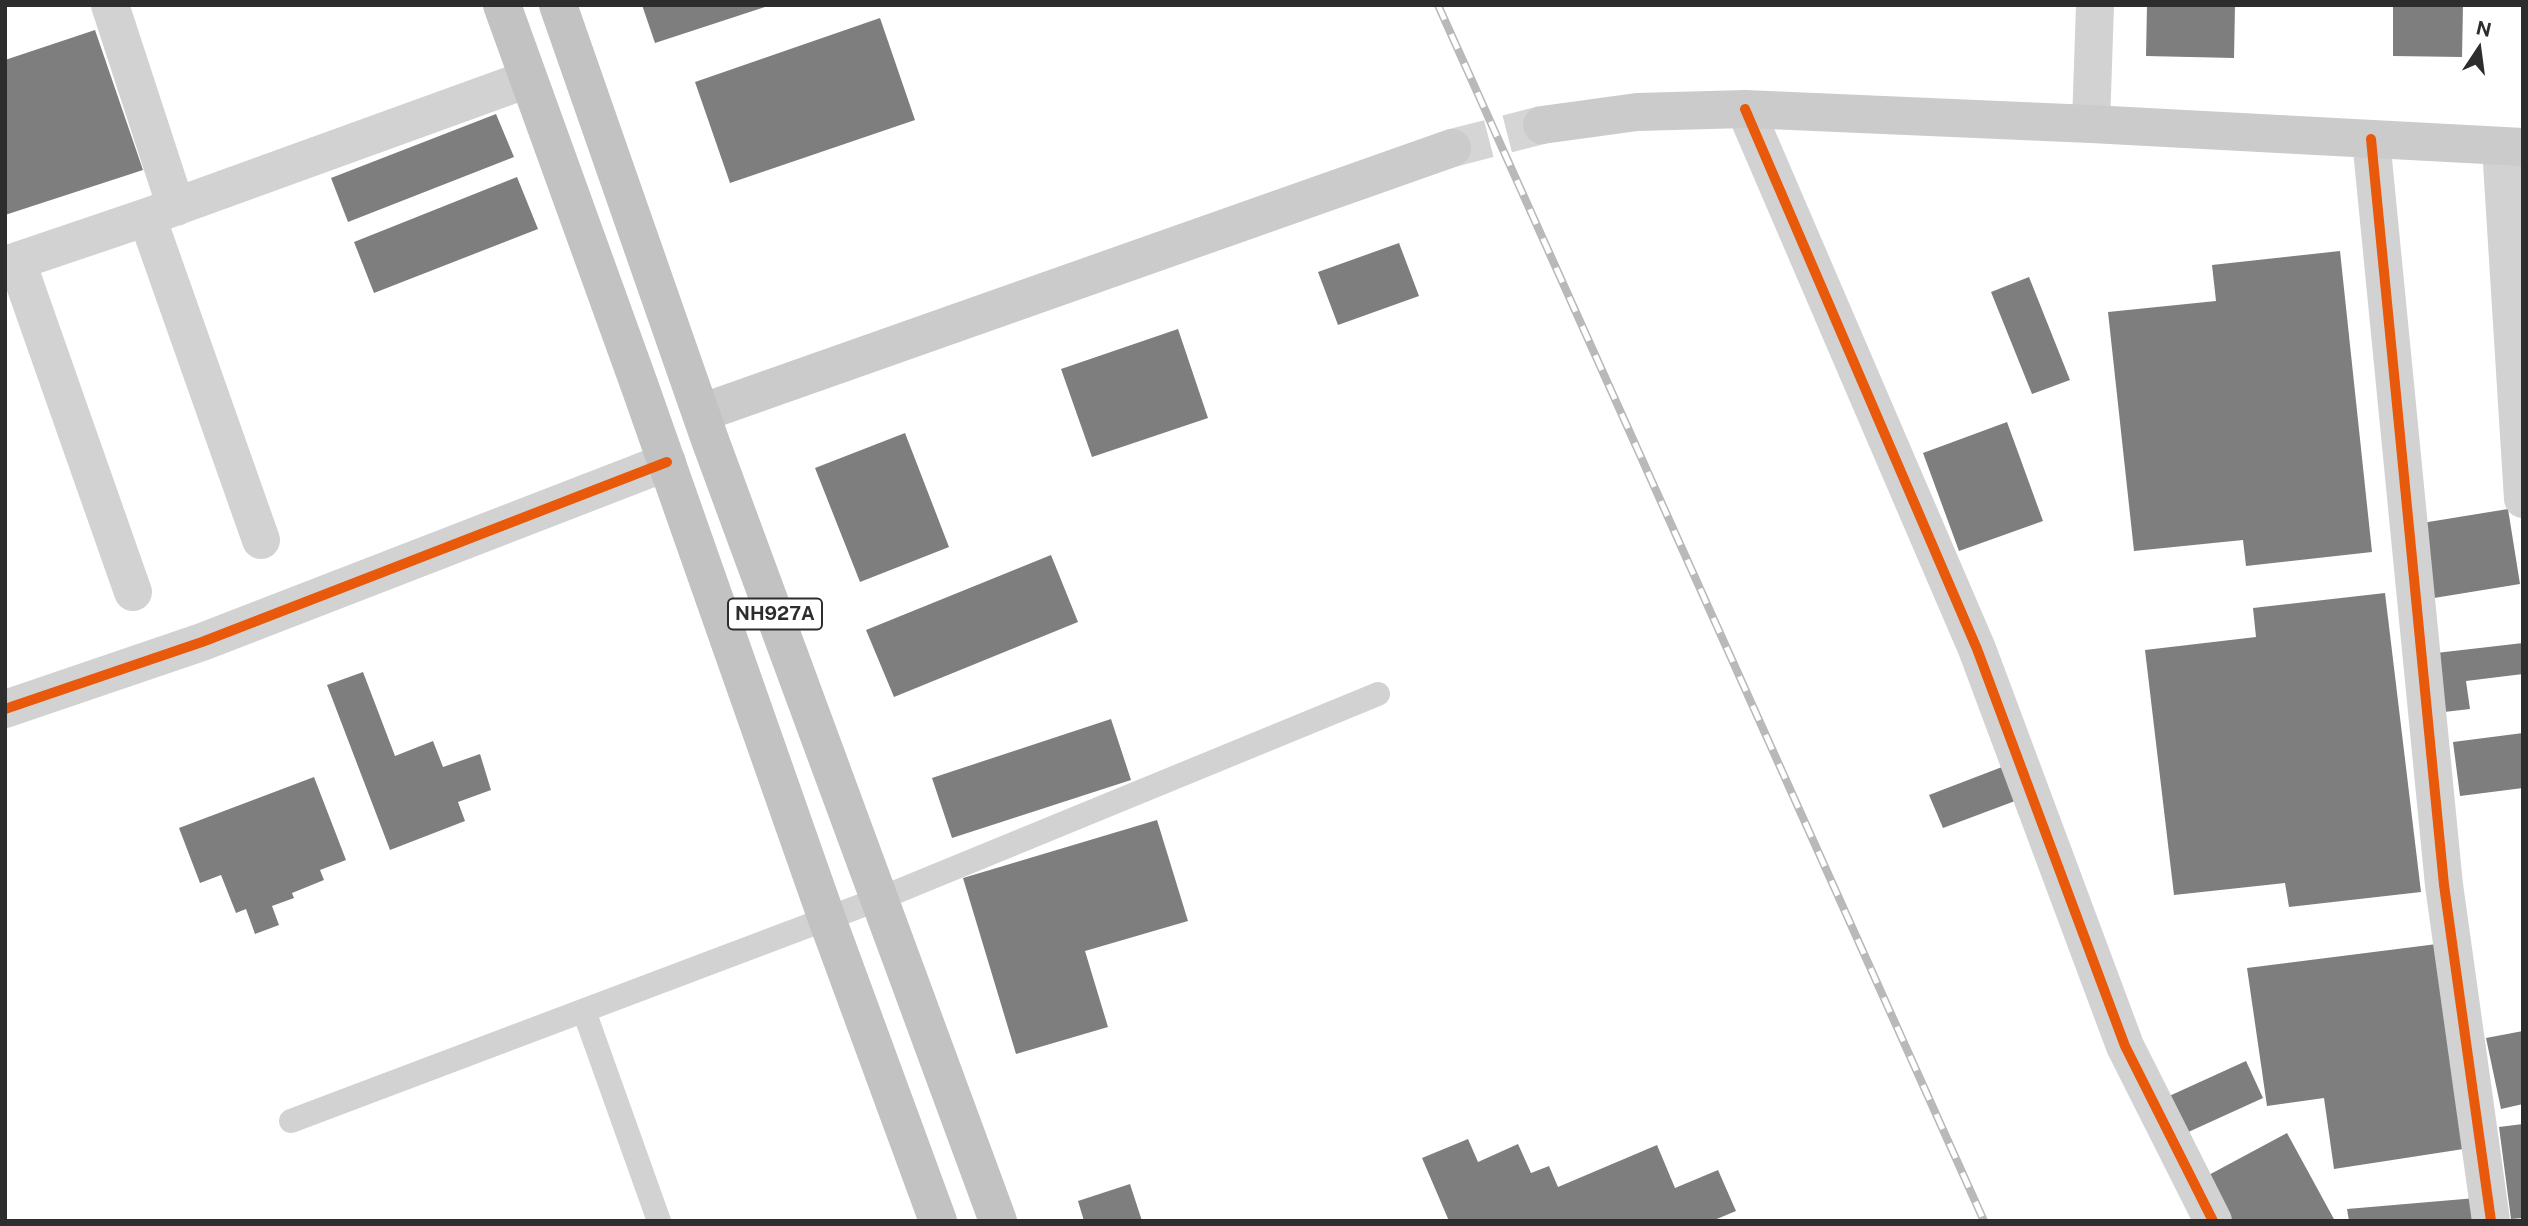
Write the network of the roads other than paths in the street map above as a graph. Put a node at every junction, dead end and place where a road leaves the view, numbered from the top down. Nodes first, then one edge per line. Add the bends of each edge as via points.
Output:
1 (110, 5) edge
2 (502, 5) edge
3 (558, 5) edge
4 (2095, 5) edge
5 (528, 79) junction
6 (1745, 109) junction
7 (2091, 124) junction
8 (1542, 125) tunnel mouth
9 (2371, 139) junction
10 (2512, 147) edge
11 (1452, 148) tunnel mouth
12 (161, 212) junction
13 (11, 263) edge
14 (701, 413) junction
15 (667, 462) junction
16 (2523, 499) edge
17 (261, 540) dead end
18 (133, 593) dead end
19 (1378, 694) dead end
20 (5, 709) edge
21 (880, 899) junction
22 (827, 919) junction
23 (584, 1011) junction
24 (290, 1121) dead end
25 (659, 1221) edge
26 (938, 1221) edge
27 (998, 1221) edge
28 (2213, 1221) edge
29 (2491, 1221) edge

1 - 12 street
2 - 5 highway, NH927A
3 - 14 highway, NH927A
4 - 7 street
5 - 12 street
5 - 15 highway, NH927A
6 - 7 main road
6 - 8 main road via 1637,112
6 - 28 street via 1978,649 2125,1046
7 - 9 main road
9 - 10 main road
9 - 29 street via 2444,885
10 - 16 street
11 - 14 main road
12 - 13 street
12 - 17 street
13 - 18 street
14 - 21 highway, NH927A
15 - 20 street via 202,642
15 - 22 highway, NH927A
19 - 21 lane
21 - 22 lane
21 - 27 highway, NH927A
22 - 23 lane
22 - 26 highway, NH927A
23 - 24 lane
23 - 25 lane

